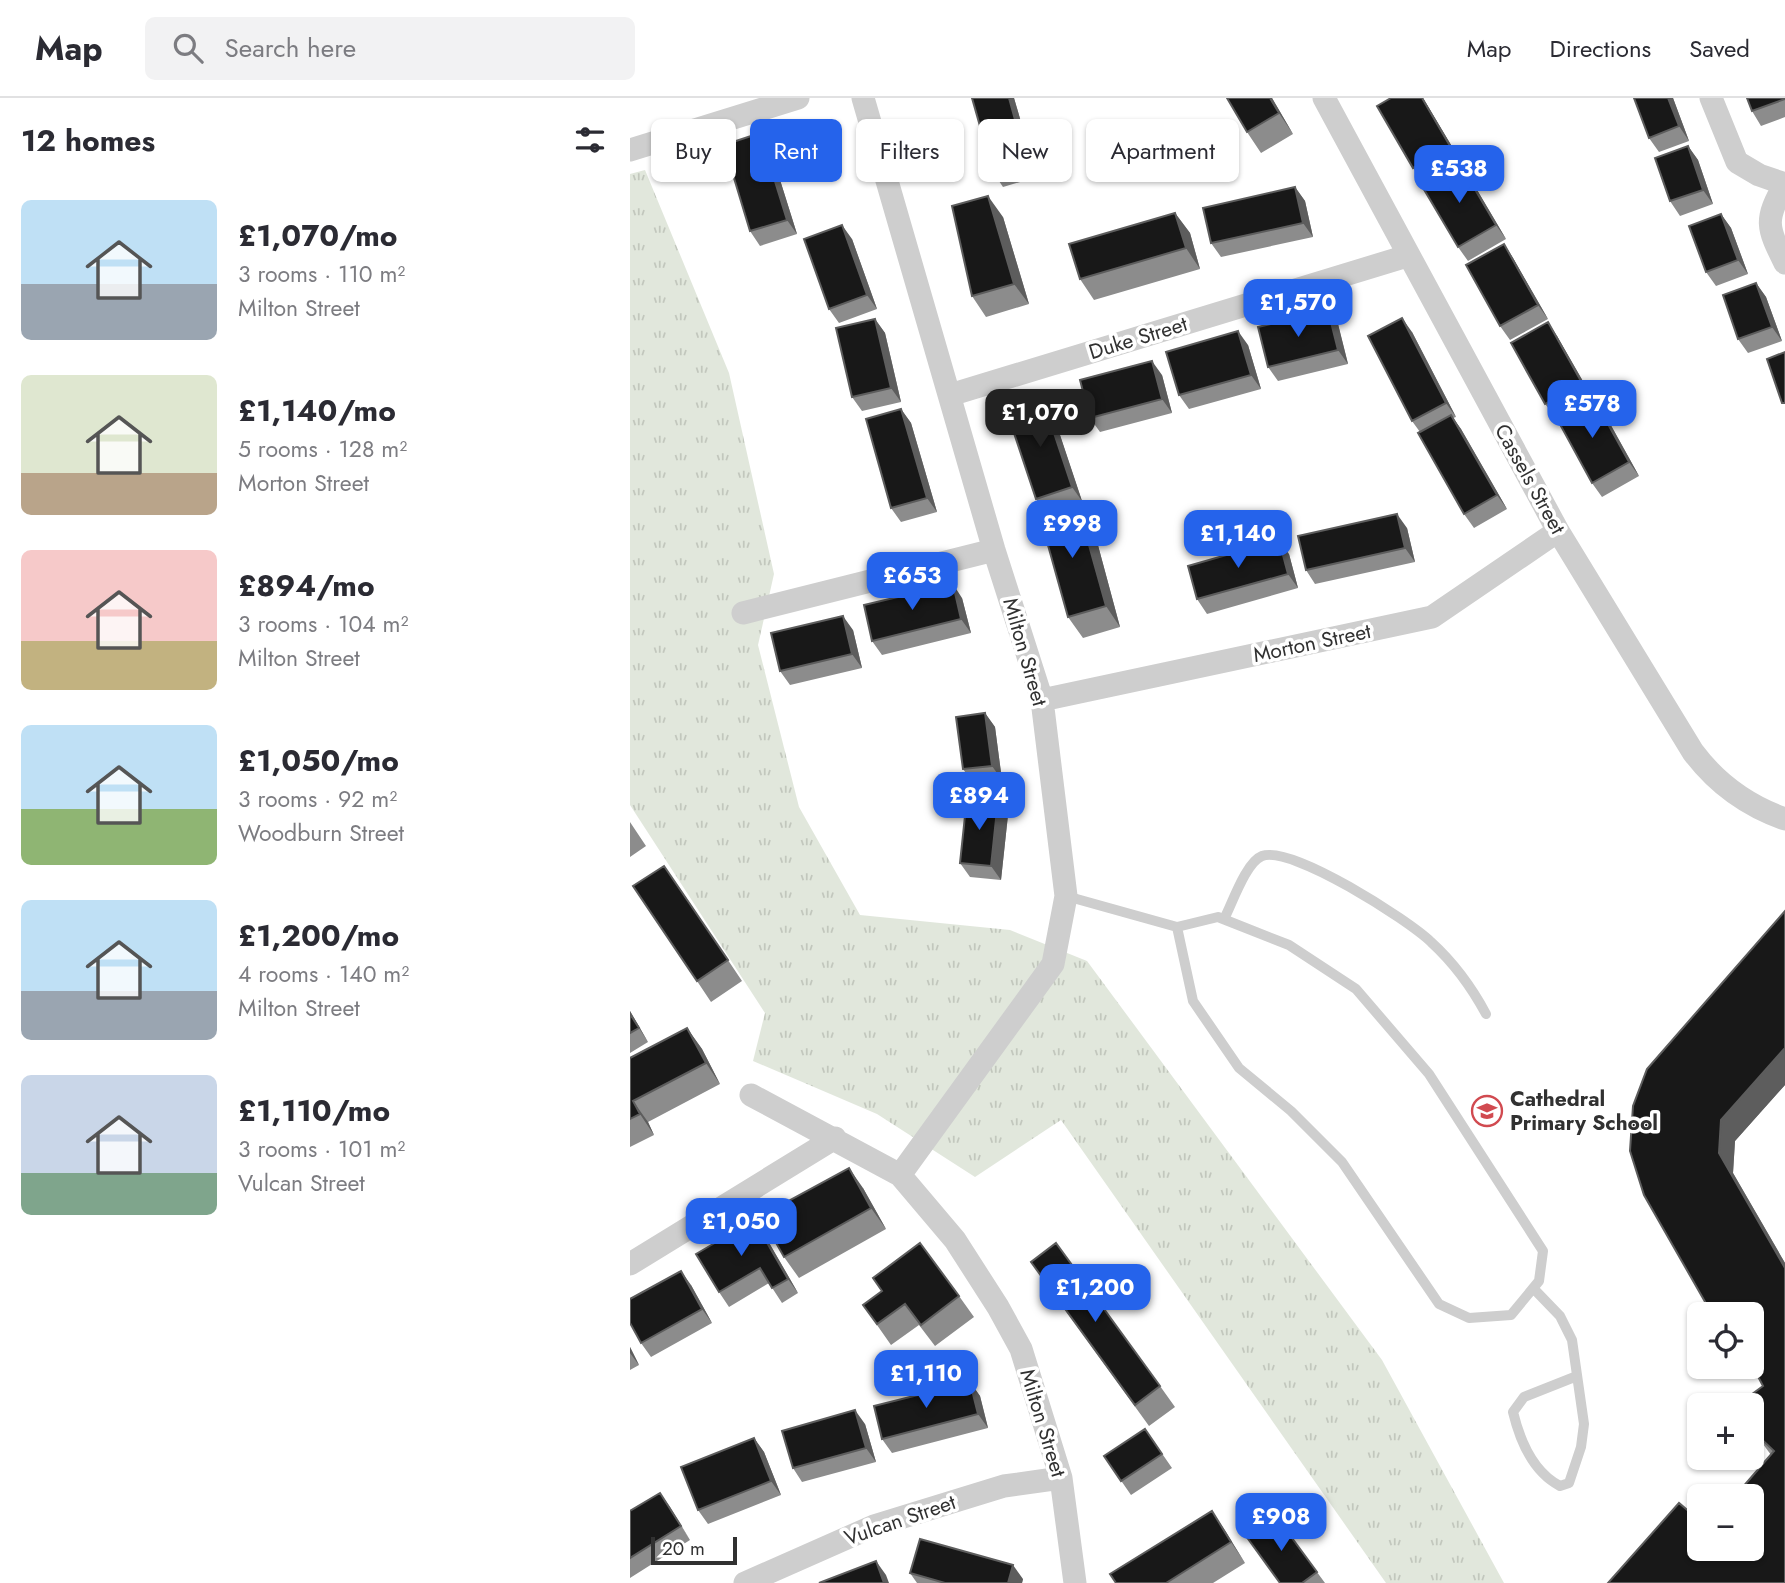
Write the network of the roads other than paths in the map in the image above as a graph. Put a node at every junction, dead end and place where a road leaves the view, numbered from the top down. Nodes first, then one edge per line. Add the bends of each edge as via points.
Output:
1 (798, 98) edge
2 (863, 98) edge
3 (1324, 98) edge
4 (1710, 98) edge
5 (630, 149) edge
6 (1785, 184) edge
7 (1407, 256) junction
8 (1785, 263) edge
9 (950, 395) junction
10 (1558, 531) junction
11 (994, 550) junction
12 (743, 613) dead end
13 (1042, 701) junction
14 (1785, 819) edge
15 (1066, 896) junction
16 (1224, 919) junction
17 (1177, 927) junction
18 (1486, 1014) dead end
19 (751, 1095) dead end
20 (835, 1138) junction
21 (900, 1175) junction
22 (630, 1264) edge
23 (1533, 1288) junction
24 (1577, 1376) junction
25 (1061, 1478) junction
26 (745, 1583) edge
27 (1075, 1583) edge

1 - 5 street
2 - 9 street, Milton Street
3 - 7 street, Cassels Street
4 - 6 street via 1737,162
6 - 8 street via 1772,206 1768,230
7 - 9 street, Duke Street
7 - 10 street, Cassels Street
9 - 11 street, Milton Street
10 - 13 street, Morton Street via 1432,617
10 - 14 street, Cassels Street via 1709,774 1763,811
11 - 12 street
11 - 13 street, Milton Street
13 - 15 street, Milton Street
15 - 17 lane
15 - 21 street, Milton Street via 1053,964
16 - 17 lane
16 - 18 lane via 1250,865 1262,856 1280,855 1347,886 1429,940 1472,987
16 - 23 lane via 1289,945 1356,989 1429,1074 1543,1251 1539,1281
17 - 23 lane via 1193,1000 1239,1068 1342,1162 1439,1304 1469,1318 1511,1315
19 - 20 street, Milton Street
20 - 21 street, Milton Street
20 - 22 street
21 - 25 street, Milton Street via 955,1240 1021,1349
23 - 24 lane via 1560,1316 1572,1340
24 - 24 lane via 1584,1423 1581,1447 1569,1483 1560,1486 1544,1478 1527,1451 1513,1412 1524,1397
25 - 26 street, Vulcan Street via 1004,1486 874,1526
25 - 27 street, Milton Street

